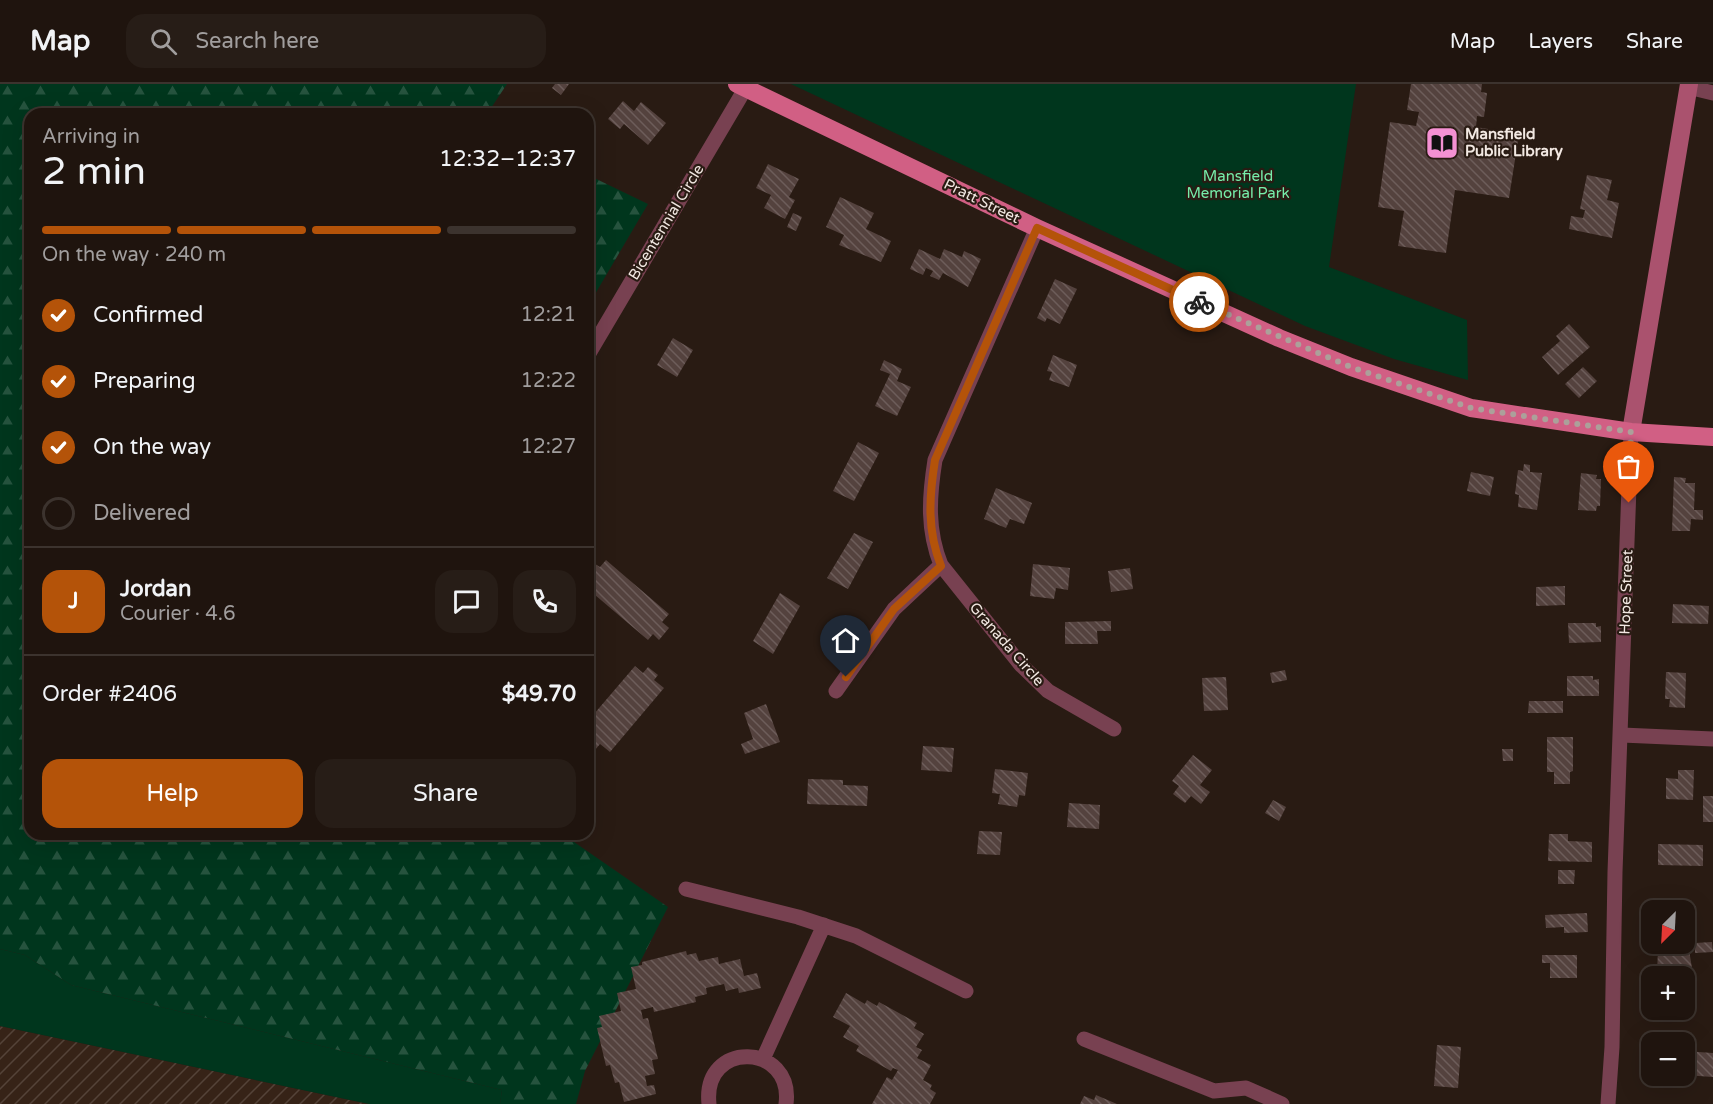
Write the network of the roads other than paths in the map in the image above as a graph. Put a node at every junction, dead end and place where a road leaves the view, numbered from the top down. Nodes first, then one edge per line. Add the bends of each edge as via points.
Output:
1 (1688, 85) edge
2 (741, 87) edge
3 (1713, 93) edge
4 (1037, 228) junction
5 (594, 344) edge
6 (1631, 432) junction
7 (1713, 437) edge
8 (941, 566) junction
9 (836, 691) dead end
10 (1114, 729) dead end
11 (1622, 735) junction
12 (1713, 739) edge
13 (686, 889) dead end
14 (824, 925) junction
15 (966, 991) dead end
16 (1084, 1039) dead end
17 (763, 1059) junction
18 (1212, 1097) edge
19 (708, 1104) edge
20 (786, 1104) edge
21 (1282, 1104) edge
22 (1608, 1104) edge

1 - 3 street
1 - 6 main road, Hope Street
2 - 4 main road, Pratt Street
2 - 5 street, Bicentennial Circle
4 - 6 main road, Pratt Street via 1279,338 1417,390 1471,408
4 - 8 street via 935,460 930,518 933,546
6 - 7 main road, Pratt Street
6 - 11 street, Hope Street
8 - 9 street via 894,609
8 - 10 street, Granada Circle via 1021,665 1048,691
11 - 12 street
11 - 22 street, Hope Street
13 - 14 street
14 - 15 street via 856,936
14 - 17 street
16 - 18 street
17 - 19 street via 741,1056 722,1065 709,1083
17 - 20 street via 782,1077
18 - 21 street via 1246,1088

